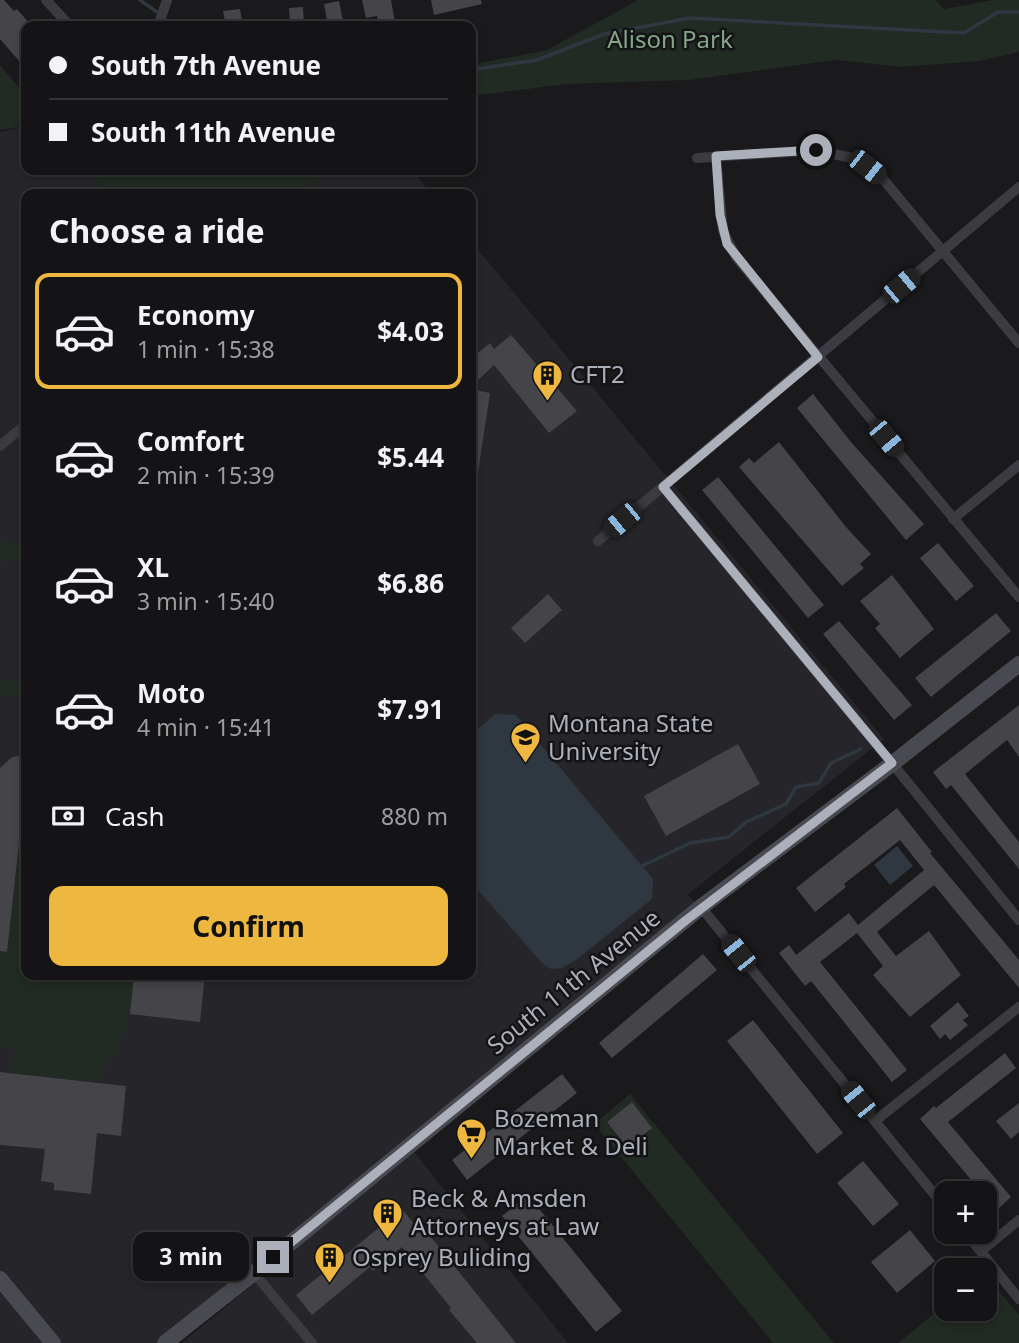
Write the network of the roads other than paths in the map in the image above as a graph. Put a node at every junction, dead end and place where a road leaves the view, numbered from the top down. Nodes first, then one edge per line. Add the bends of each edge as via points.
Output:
1 (46, 0) edge
2 (167, 0) edge
3 (65, 21) edge
4 (160, 21) edge
5 (716, 156) junction
6 (697, 158) dead end
7 (1019, 187) edge
8 (943, 251) junction
9 (1019, 343) edge
10 (818, 357) junction
11 (21, 428) edge
12 (0, 446) edge
13 (1019, 465) edge
14 (663, 487) junction
15 (953, 519) junction
16 (598, 541) dead end
17 (1019, 597) edge
18 (1019, 664) edge
19 (892, 763) junction
20 (701, 908) junction
21 (1019, 920) edge
22 (1019, 1007) edge
23 (875, 1121) junction
24 (934, 1194) edge
25 (1019, 1220) edge
26 (975, 1244) edge
27 (981, 1251) junction
28 (254, 1273) junction
29 (0, 1279) edge
30 (1019, 1299) edge
31 (53, 1343) edge
32 (165, 1343) edge
33 (312, 1343) edge

1 - 3 street
2 - 4 street
5 - 6 street
5 - 8 street via 816,150 852,158 883,179
5 - 10 street via 727,244
7 - 8 street
8 - 9 street
8 - 10 street
10 - 14 street
10 - 15 street
11 - 12 street
13 - 15 street
14 - 16 street
14 - 19 street
15 - 17 street
18 - 19 street, South 11th Avenue
19 - 20 street, South 11th Avenue
19 - 21 street
20 - 23 street
20 - 28 street, South 11th Avenue
22 - 23 street
23 - 24 street
25 - 27 street
26 - 27 street
27 - 30 street
28 - 32 street, South 11th Avenue
28 - 33 street
29 - 31 street

